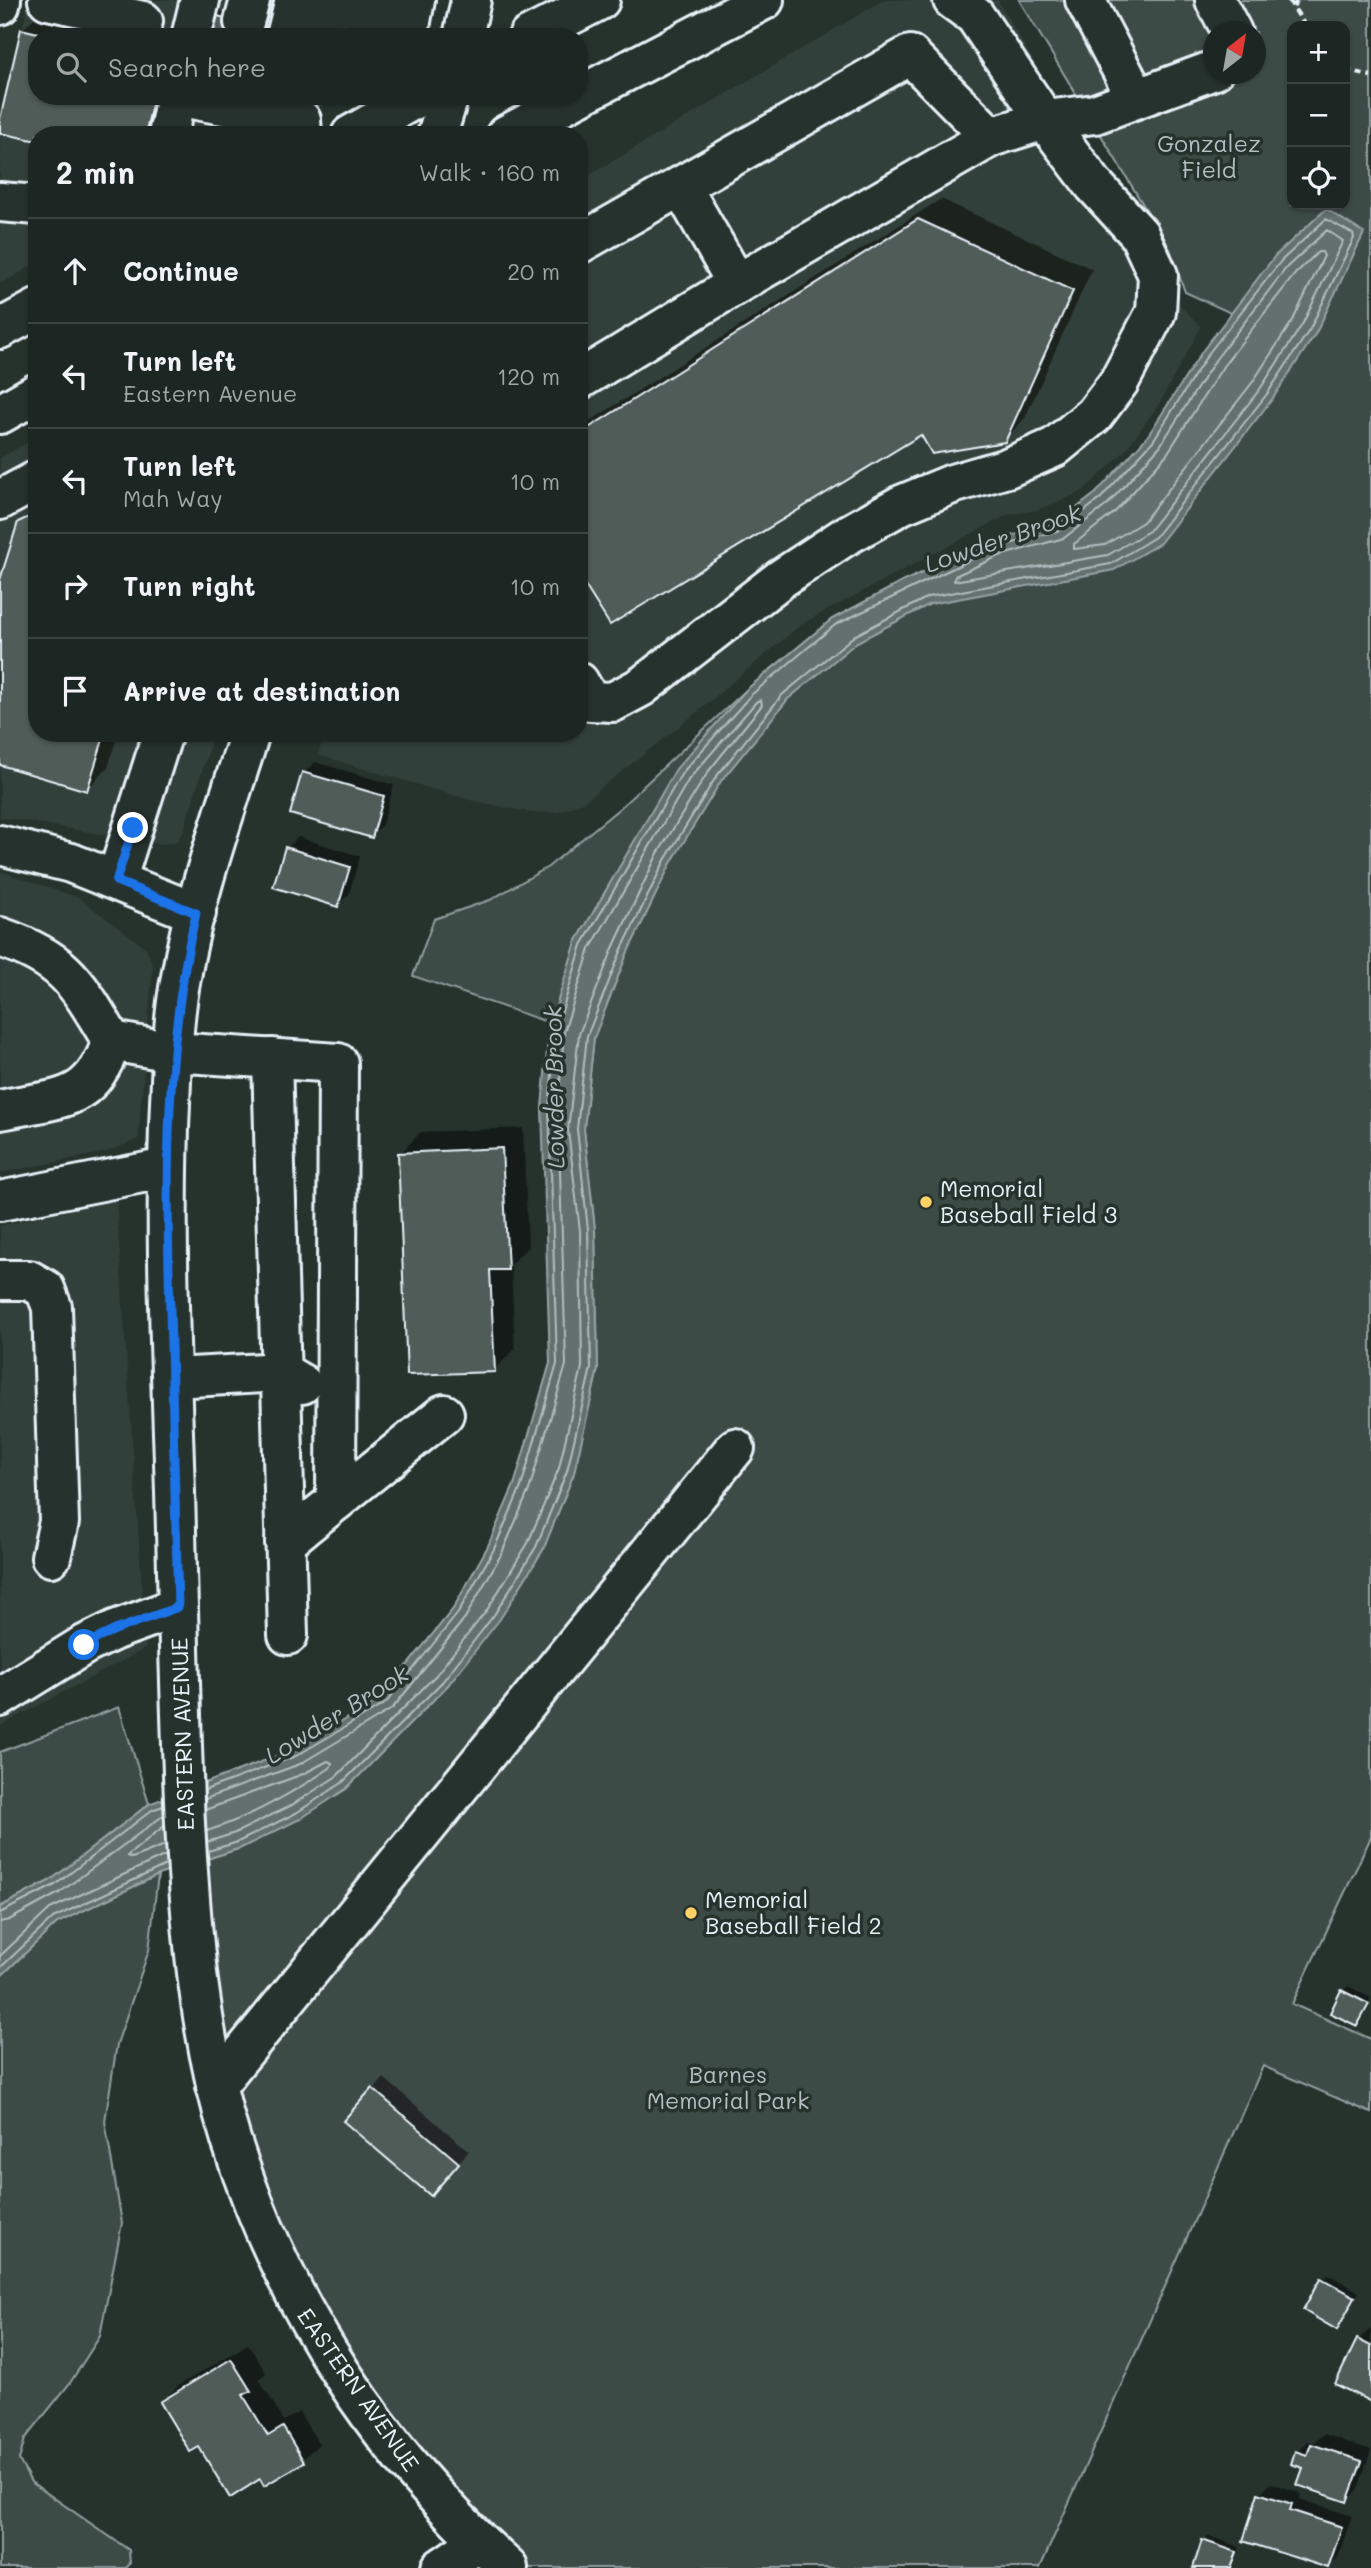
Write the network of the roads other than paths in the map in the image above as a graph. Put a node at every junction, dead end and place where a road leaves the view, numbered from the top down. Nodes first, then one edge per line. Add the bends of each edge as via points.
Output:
1 (48, 0) edge
2 (200, 0) edge
3 (471, 0) edge
4 (600, 0) edge
5 (764, 0) edge
6 (1085, 0) edge
7 (1214, 0) edge
8 (967, 5) edge
9 (310, 14) edge
10 (411, 19) edge
11 (143, 21) dead end
12 (1226, 21) edge
13 (193, 28) edge
14 (465, 28) edge
15 (546, 28) edge
16 (1203, 74) edge
17 (588, 91) edge
18 (1136, 97) junction
19 (174, 105) edge
20 (245, 105) edge
21 (446, 105) edge
22 (562, 105) edge
23 (402, 109) edge
24 (289, 114) edge
25 (1045, 120) junction
26 (170, 126) edge
27 (369, 126) edge
28 (440, 126) edge
29 (523, 126) edge
30 (991, 137) junction
31 (681, 186) junction
32 (0, 202) edge
33 (28, 204) edge
34 (588, 239) edge
35 (737, 284) junction
36 (28, 314) edge
37 (0, 329) edge
38 (588, 375) edge
39 (28, 398) edge
40 (0, 414) edge
41 (28, 486) edge
42 (0, 500) edge
43 (588, 698) edge
44 (160, 742) edge
45 (247, 742) edge
46 (0, 845) edge
47 (116, 881) junction
48 (196, 913) junction
49 (0, 937) edge
50 (112, 1041) junction
51 (173, 1052) junction
52 (272, 1058) junction
53 (0, 1110) edge
54 (167, 1168) junction
55 (0, 1201) edge
56 (0, 1280) edge
57 (281, 1372) junction
58 (172, 1378) junction
59 (337, 1404) junction
60 (444, 1414) dead end
61 (735, 1448) dead end
62 (336, 1501) junction
63 (285, 1542) junction
64 (51, 1557) dead end
65 (178, 1607) junction
66 (288, 1635) dead end
67 (0, 1697) edge
68 (216, 2086) junction
69 (480, 2542) junction
70 (441, 2568) edge
71 (508, 2568) edge

1 - 11 main road
2 - 13 main road
3 - 14 main road
4 - 15 main road
5 - 17 main road
6 - 18 main road
7 - 12 main road
8 - 25 main road
9 - 10 main road
16 - 18 main road
18 - 25 main road via 1095,114
19 - 26 main road
20 - 24 main road
21 - 28 main road
22 - 29 main road
23 - 27 main road
25 - 30 main road
25 - 43 main road via 1094,185 1139,234 1158,275 1156,313 1119,382 1094,415 1055,446 901,505 844,537 771,585 641,687 614,702
30 - 31 main road via 910,55
30 - 35 main road
31 - 34 main road
31 - 35 main road
32 - 33 main road
35 - 38 main road
36 - 37 main road
39 - 40 main road
41 - 42 main road
44 - 47 main road
45 - 48 main road, EASTERN AVENUE
46 - 47 main road via 46,855
47 - 48 main road
48 - 51 main road, EASTERN AVENUE via 181,977
49 - 50 main road via 61,966
50 - 51 main road
50 - 53 main road via 104,1064 85,1088
51 - 52 main road
51 - 54 main road, EASTERN AVENUE
52 - 57 main road
52 - 59 main road via 338,1063
54 - 55 main road
54 - 58 main road, EASTERN AVENUE
56 - 64 main road via 29,1280 45,1289 52,1307 59,1522
57 - 58 main road
57 - 59 main road
57 - 63 main road
58 - 65 main road, EASTERN AVENUE
59 - 62 main road
60 - 62 main road
61 - 68 main road
62 - 63 main road
63 - 66 main road
65 - 67 main road via 84,1645
65 - 68 main road, EASTERN AVENUE via 193,1951
68 - 69 main road, EASTERN AVENUE via 249,2193 302,2309 394,2449
69 - 70 main road
69 - 71 main road, EASTERN AVENUE

